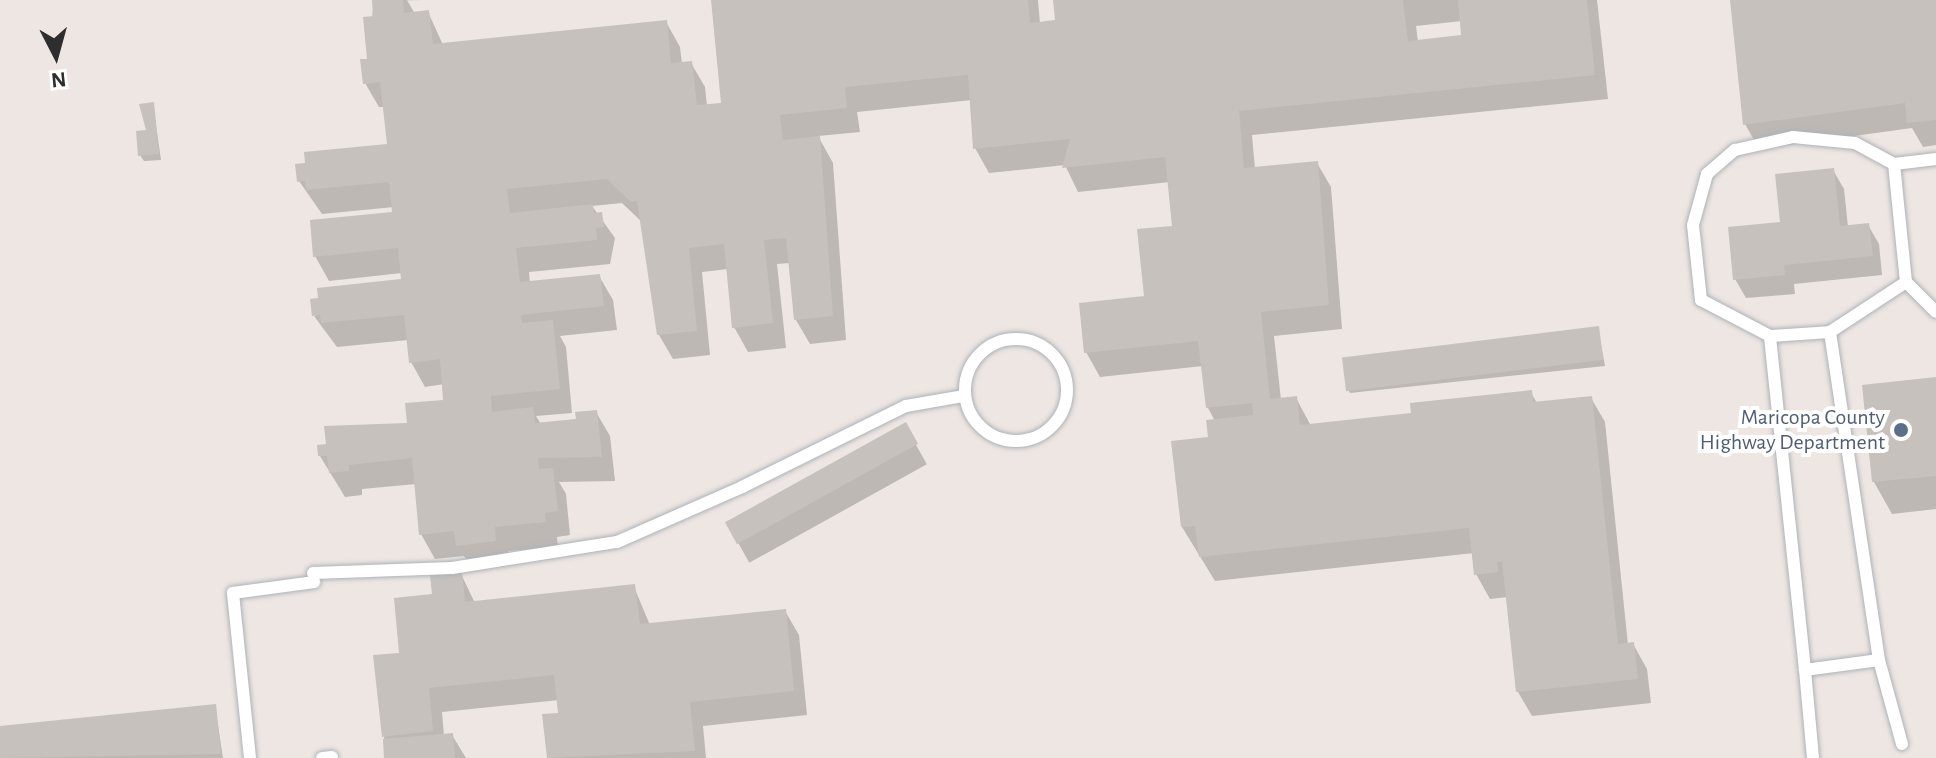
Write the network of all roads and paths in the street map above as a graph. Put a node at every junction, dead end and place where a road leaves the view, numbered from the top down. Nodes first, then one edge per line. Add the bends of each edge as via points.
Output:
1 (1936, 159) edge
2 (1894, 164) junction
3 (1906, 282) junction
4 (1936, 312) edge
5 (1830, 332) junction
6 (1770, 336) junction
7 (964, 396) junction
8 (1879, 660) junction
9 (1805, 670) junction
10 (1902, 744) dead end
11 (332, 757) edge
12 (250, 758) edge
13 (322, 758) edge
14 (1813, 758) edge

1 - 2 lane
2 - 3 lane
2 - 6 lane via 1855,143 1793,137 1735,150 1707,174 1693,225 1701,300
3 - 4 lane
3 - 5 lane
5 - 6 lane
5 - 8 lane
6 - 9 lane
7 - 7 lane via 978,426 1010,442 1045,434 1058,421 1068,388 1054,355 1042,345 1010,339 995,343 971,365
7 - 12 lane via 906,406 617,542 452,568 314,578 233,593
8 - 9 lane
8 - 10 lane
9 - 14 lane
11 - 13 lane

